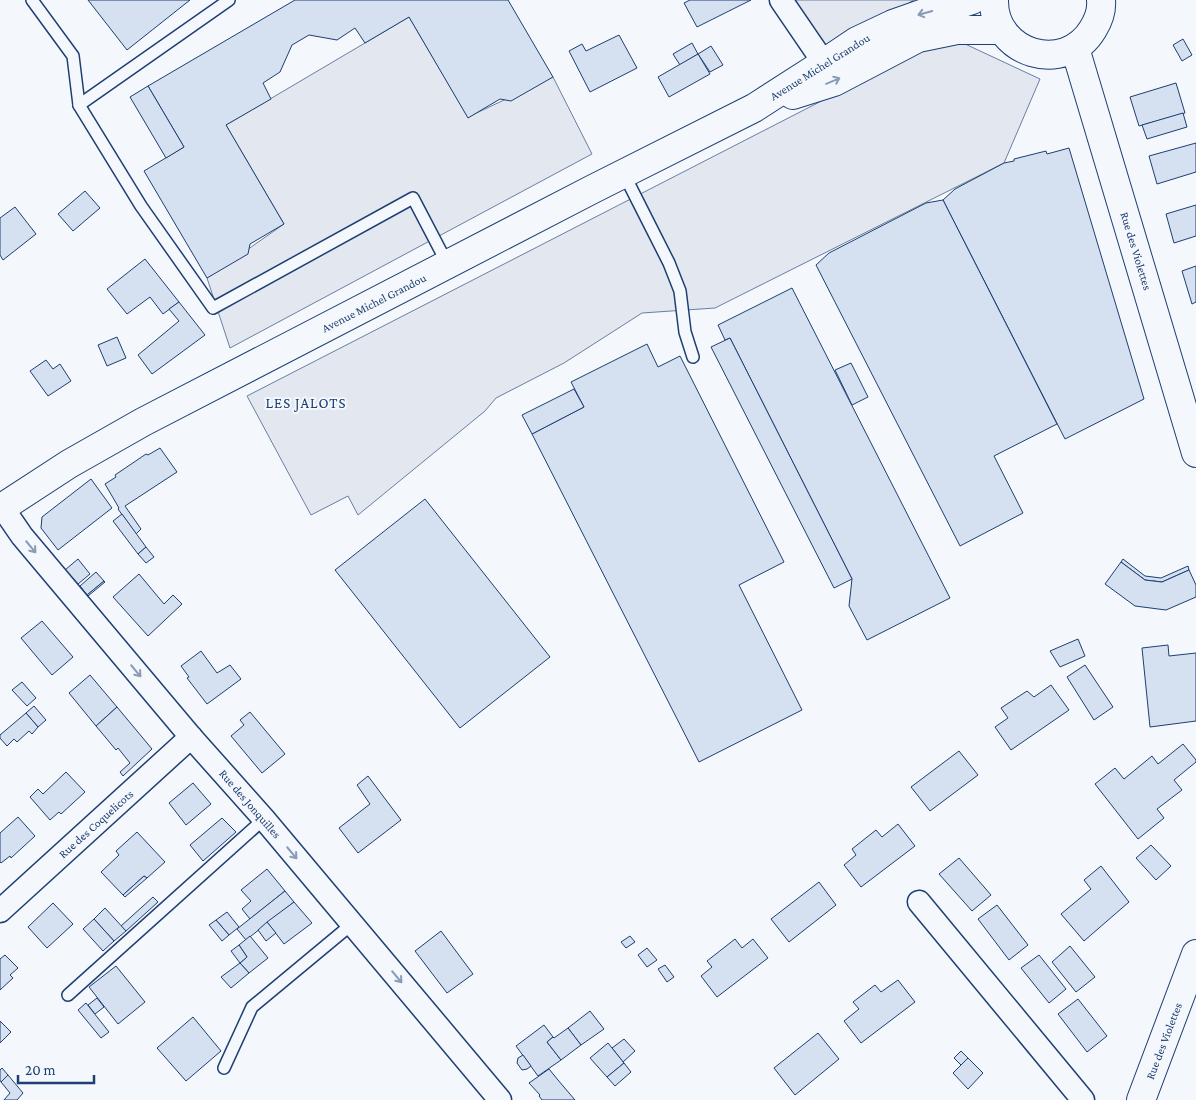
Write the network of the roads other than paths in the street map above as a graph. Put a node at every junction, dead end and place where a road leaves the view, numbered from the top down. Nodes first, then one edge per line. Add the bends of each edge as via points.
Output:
1 (32, 0) edge
2 (229, 0) edge
3 (781, 0) edge
4 (972, 0) edge
5 (994, 0) edge
6 (1101, 0) edge
7 (1002, 30) junction
8 (1075, 48) junction
9 (824, 63) junction
10 (80, 105) junction
11 (754, 108) junction
12 (624, 174) junction
13 (448, 265) junction
14 (693, 357) dead end
15 (1196, 454) edge
16 (1, 508) edge
17 (191, 737) junction
18 (264, 819) junction
19 (919, 902) dead end
20 (0, 912) edge
21 (352, 924) junction
22 (1196, 954) edge
23 (68, 995) dead end
24 (224, 1068) dead end
25 (500, 1100) edge
26 (1083, 1100) edge
27 (1141, 1100) edge

1 - 10 lane via 73,56
2 - 10 lane
3 - 9 street
4 -> 9 main road, Avenue Michel Grandou via 893,24 857,41
5 - 7 main road
6 - 8 main road via 1098,21 1089,36
7 - 8 main road via 1016,45 1035,54 1049,55
11 -> 7 main road, Avenue Michel Grandou via 834,82 918,38 957,30
8 - 15 main road, Rue des Violettes
9 - 11 main road, Avenue Michel Grandou
10 - 13 lane via 141,206 213,308 413,198
11 - 12 main road, Avenue Michel Grandou
12 - 13 main road, Avenue Michel Grandou
12 - 14 lane via 680,291 685,332
13 - 16 main road, Avenue Michel Grandou via 143,422 68,464
16 -> 17 street, Rue des Jonquilles
17 - 18 street, Rue des Jonquilles
17 - 20 street, Rue des Coquelicots
18 -> 21 street, Rue des Jonquilles
18 - 23 lane
19 - 26 street
21 - 24 lane via 252,1008
21 -> 25 street, Rue des Jonquilles
22 - 27 main road, Rue des Violettes

